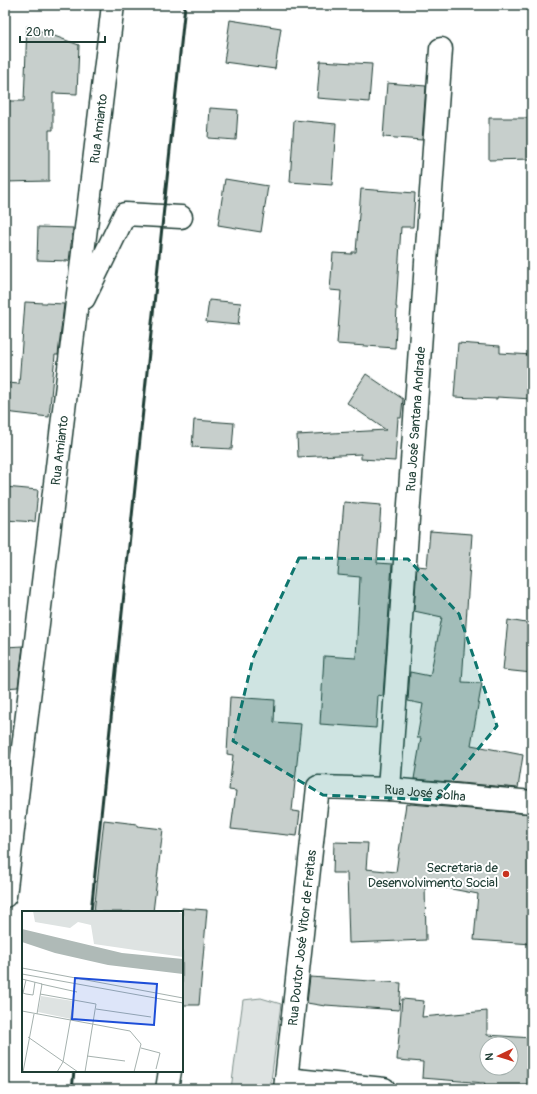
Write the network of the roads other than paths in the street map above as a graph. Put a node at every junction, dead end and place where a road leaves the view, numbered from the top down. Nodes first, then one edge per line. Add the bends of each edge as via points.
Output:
1 (113, 5) edge
2 (441, 49) dead end
3 (182, 217) dead end
4 (76, 313) junction
5 (318, 787) joint
6 (390, 789) junction
7 (532, 802) edge
8 (5, 896) edge
9 (170, 1072) edge
10 (286, 1084) edge
11 (167, 1089) edge
12 (384, 1089) edge

1 - 4 street, Rua Amianto
2 - 6 street, Rua José Santana Andrade
3 - 4 street via 125,214
4 - 8 street, Rua Amianto
5 - 6 street, Rua José Solha
5 - 10 street, Rua Doutor José Vitor de Freitas
6 - 7 street, Rua José Solha
9 - 11 street
10 - 12 street

